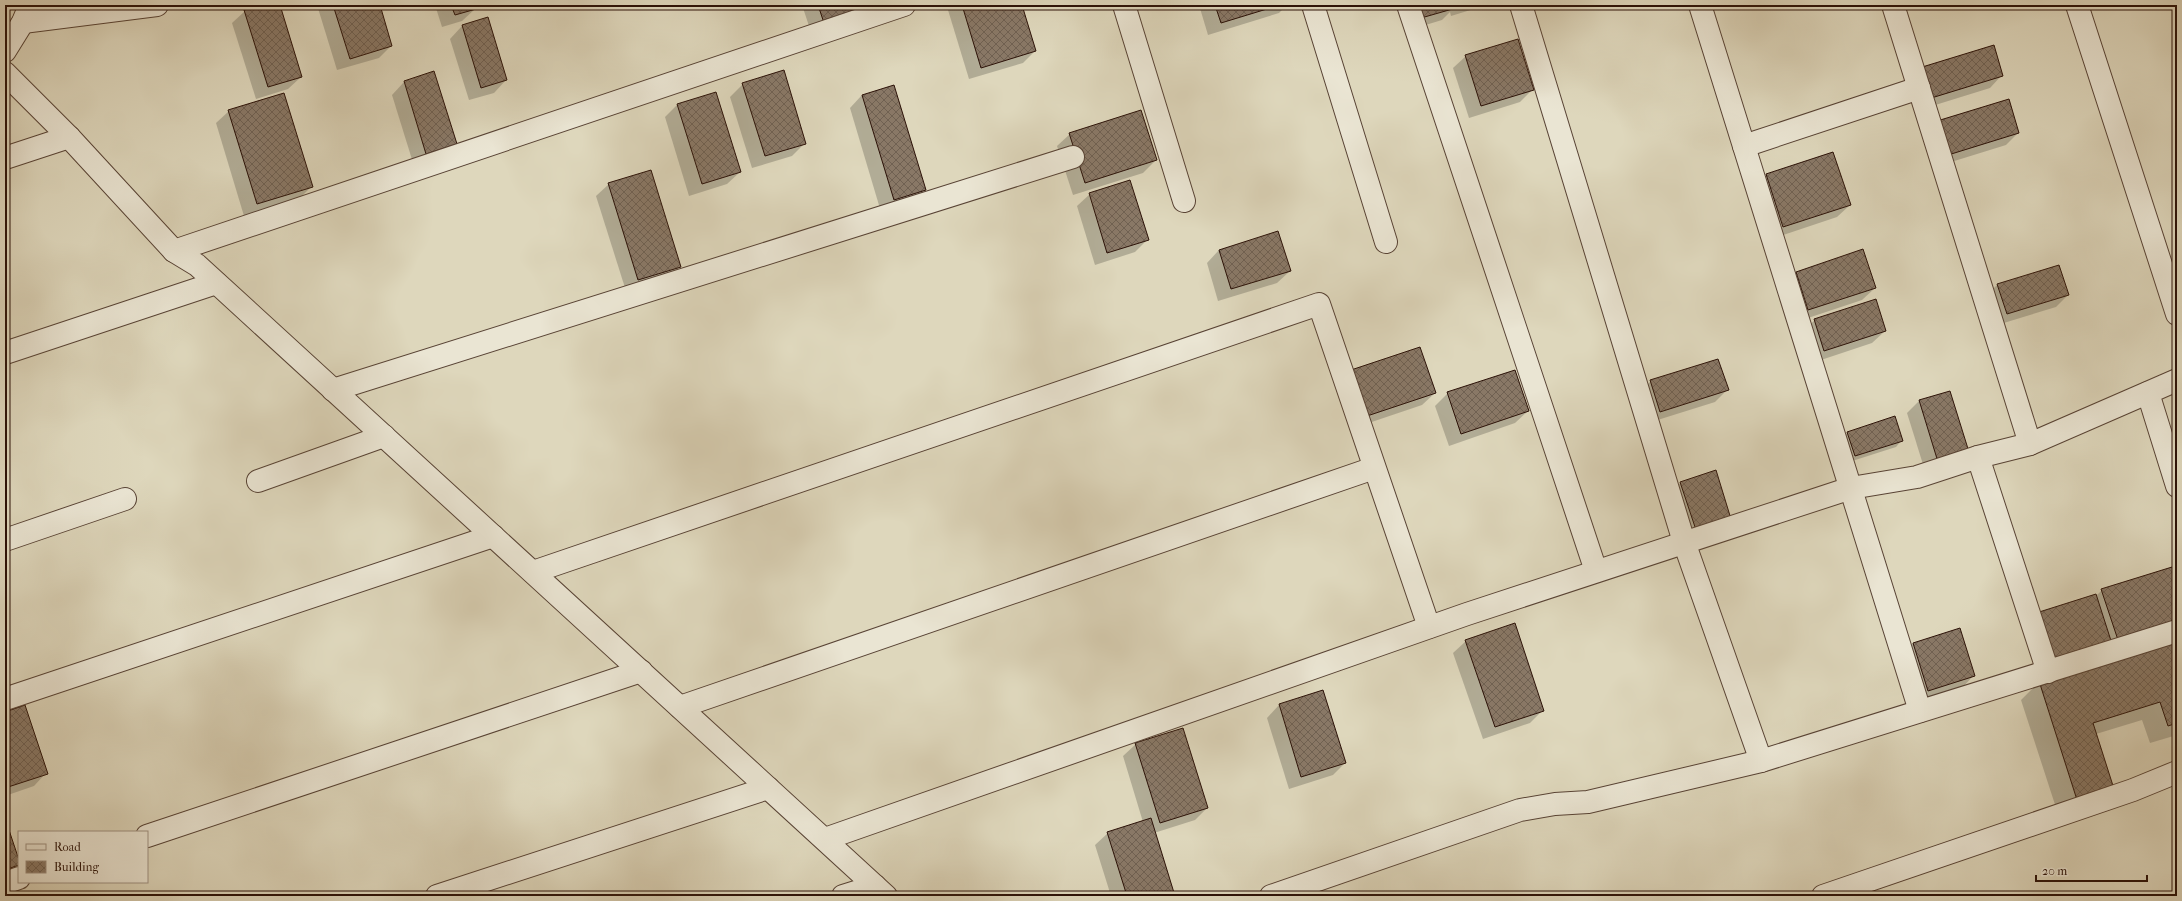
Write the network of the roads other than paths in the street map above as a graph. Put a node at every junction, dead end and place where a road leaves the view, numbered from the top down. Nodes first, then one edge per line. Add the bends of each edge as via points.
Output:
1 (157, 5) edge
2 (904, 5) edge
3 (1124, 5) edge
4 (1313, 5) edge
5 (1408, 5) edge
6 (1521, 5) edge
7 (1700, 5) edge
8 (1893, 5) edge
9 (2077, 5) edge
10 (27, 14) edge
11 (5, 51) edge
12 (5, 73) edge
13 (1919, 88) junction
14 (69, 137) junction
15 (1744, 146) junction
16 (1073, 157) dead end
17 (5, 158) edge
18 (1184, 201) dead end
19 (1386, 242) dead end
20 (174, 251) junction
21 (216, 283) junction
22 (2177, 314) edge
23 (5, 352) edge
24 (2177, 380) edge
25 (333, 390) junction
26 (2148, 393) junction
27 (384, 436) junction
28 (2030, 444) junction
29 (1978, 457) junction
30 (1374, 468) junction
31 (258, 481) dead end
32 (2177, 486) edge
33 (1850, 488) junction
34 (125, 499) dead end
35 (493, 536) junction
36 (5, 540) edge
37 (1684, 542) junction
38 (533, 572) junction
39 (1596, 572) junction
40 (1429, 628) junction
41 (2177, 631) edge
42 (641, 671) junction
43 (2048, 672) junction
44 (5, 699) edge
45 (680, 707) junction
46 (1920, 711) junction
47 (1761, 761) junction
48 (2177, 772) edge
49 (768, 788) junction
50 (148, 836) edge
51 (825, 839) junction
52 (18, 878) edge
53 (5, 883) edge
54 (881, 891) edge
55 (437, 896) edge
56 (843, 896) edge
57 (1271, 896) edge
58 (1823, 896) edge

1 - 10 street
2 - 20 street
3 - 18 street
4 - 19 street
5 - 39 street
6 - 37 street
7 - 15 street
8 - 13 street
9 - 22 street
10 - 11 street
12 - 14 street
13 - 15 street
13 - 28 street
14 - 17 street
14 - 20 street
15 - 33 street
16 - 25 street
20 - 21 street via 197,265
21 - 23 street
21 - 25 street
24 - 26 street
25 - 27 street
26 - 28 street
26 - 32 street
27 - 31 street
27 - 35 street
28 - 29 street
29 - 33 street via 1917,477
29 - 43 street
30 - 38 street via 1319,304
30 - 40 street
30 - 45 street
33 - 37 street
33 - 46 street
34 - 36 street
35 - 38 street
35 - 44 street
37 - 39 street
37 - 47 street
38 - 42 street
39 - 40 street
40 - 51 street
41 - 43 street
42 - 45 street
42 - 50 street
43 - 46 street
45 - 49 street
46 - 47 street
47 - 57 street via 1588,802 1520,810
48 - 58 street via 2126,792
49 - 51 street
49 - 55 street
51 - 54 street
52 - 53 street
54 - 56 street

